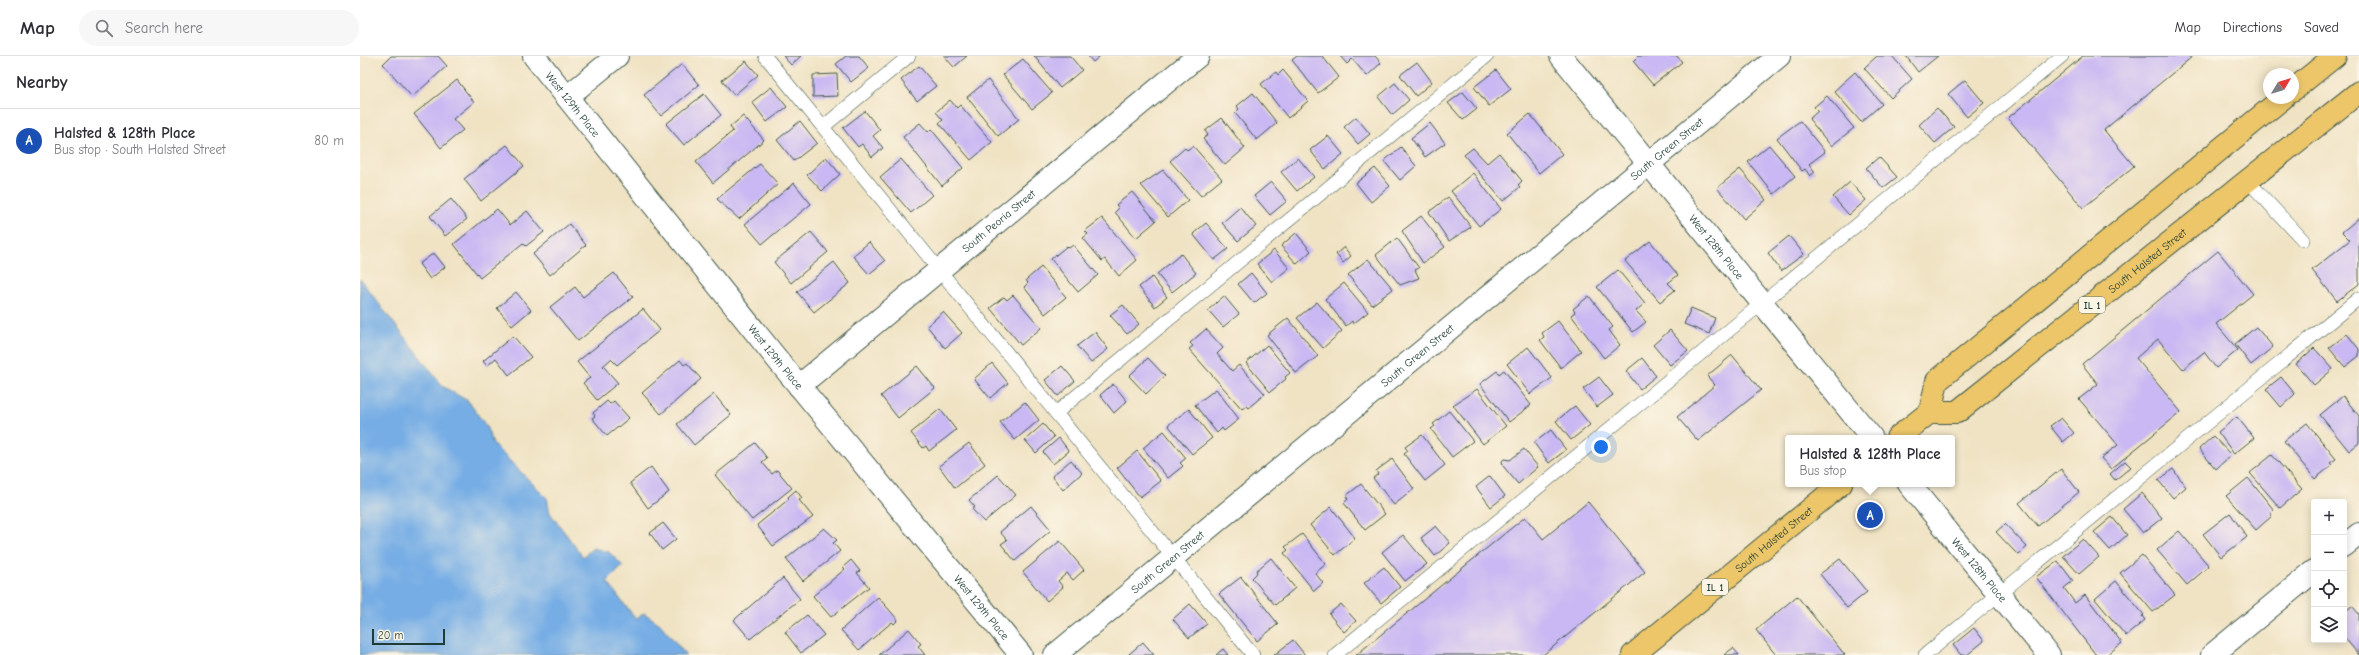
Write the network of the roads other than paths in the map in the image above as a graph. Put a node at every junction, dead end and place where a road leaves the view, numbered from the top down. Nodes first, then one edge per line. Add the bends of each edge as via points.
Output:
1 (534, 56) edge
2 (617, 56) edge
3 (765, 56) edge
4 (909, 56) edge
5 (1198, 56) edge
6 (1487, 56) edge
7 (1561, 56) edge
8 (1779, 56) edge
9 (2062, 56) edge
10 (2335, 56) edge
11 (2299, 85) edge
12 (2359, 92) edge
13 (567, 97) junction
14 (2276, 104) edge
15 (823, 127) junction
16 (1648, 164) junction
17 (2248, 181) junction
18 (2302, 240) dead end
19 (939, 270) junction
20 (2359, 298) edge
21 (1762, 303) junction
22 (799, 386) junction
23 (1930, 412) junction
24 (1056, 413) junction
25 (1870, 435) edge
26 (1901, 435) edge
27 (1837, 487) edge
28 (1911, 487) edge
29 (2359, 534) edge
30 (2347, 544) edge
31 (1174, 557) junction
32 (2311, 573) edge
33 (1999, 594) junction
34 (1021, 655) edge
35 (1056, 655) edge
36 (1253, 655) edge
37 (1336, 655) edge
38 (1633, 655) edge
39 (1925, 655) edge
40 (2049, 655) edge
41 (2212, 655) edge

1 - 13 street, West 129th Place
2 - 13 street
3 - 15 lane
4 - 15 lane
5 - 19 street, South Peoria Street
6 - 24 lane
7 - 16 street, West 128th Place
8 - 16 street, South Green Street
9 - 21 lane
10 - 11 main road
12 - 17 main road, South Halsted Street / IL 1
13 - 22 street, West 129th Place
14 - 23 main road via 1938,381
15 - 19 lane
16 - 21 street, West 128th Place
16 - 31 street, South Green Street
17 - 18 lane
17 - 23 main road, South Halsted Street / IL 1 via 1958,412
19 - 22 street, South Peoria Street
19 - 24 lane
20 - 33 lane
21 - 25 street, West 128th Place
21 - 37 lane
22 - 34 street, West 129th Place
23 - 26 main road
24 - 31 lane
27 - 38 main road, South Halsted Street / IL 1
28 - 33 street, West 128th Place
29 - 30 street
31 - 35 street, South Green Street
31 - 36 lane
32 - 41 street
33 - 39 lane
33 - 40 street, West 128th Place

